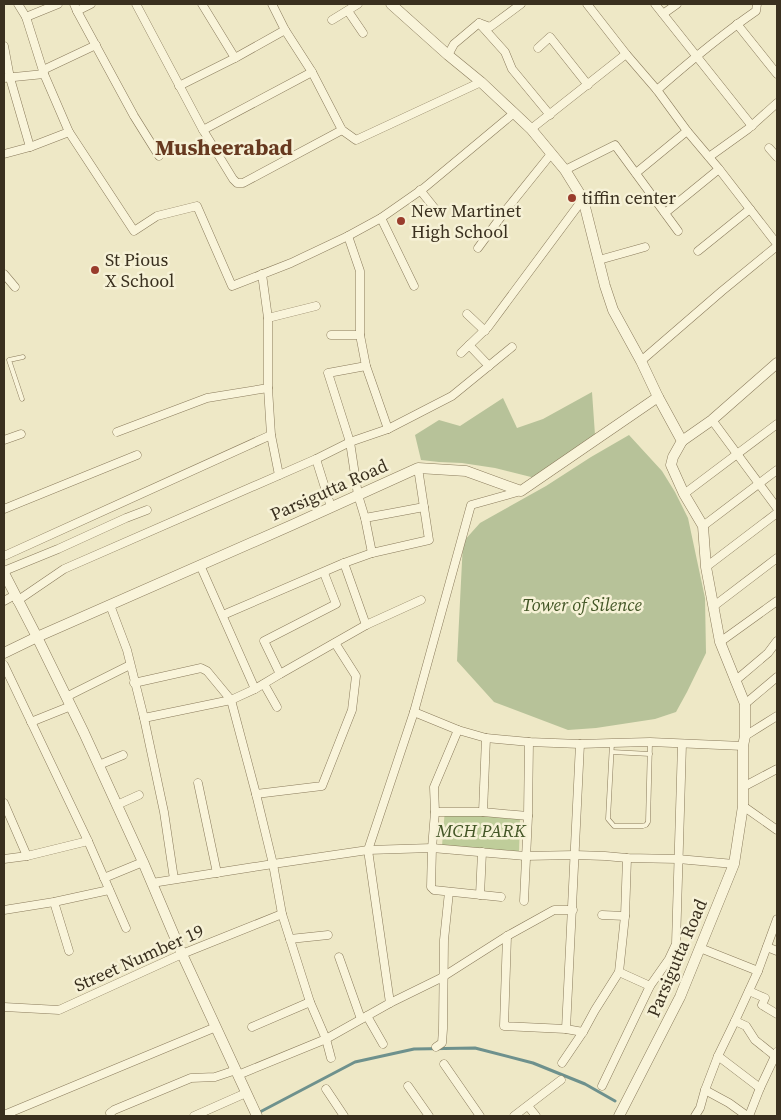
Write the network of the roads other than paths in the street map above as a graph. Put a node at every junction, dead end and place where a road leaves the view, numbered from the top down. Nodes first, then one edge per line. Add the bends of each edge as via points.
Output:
1 (18, 4) edge
2 (58, 4) edge
3 (91, 4) edge
4 (136, 4) edge
5 (202, 4) edge
6 (272, 4) edge
7 (358, 4) edge
8 (391, 4) edge
9 (587, 4) edge
10 (655, 4) edge
11 (677, 4) edge
12 (757, 4) edge
13 (517, 5) edge
14 (75, 8) edge
15 (348, 11) junction
16 (663, 14) junction
17 (26, 17) junction
18 (332, 20) dead end
19 (479, 23) junction
20 (737, 24) junction
21 (286, 30) junction
22 (363, 33) dead end
23 (96, 45) junction
24 (4, 46) edge
25 (538, 48) dead end
26 (626, 54) junction
27 (448, 55) junction
28 (696, 56) junction
29 (235, 58) junction
30 (44, 72) junction
31 (312, 72) junction
32 (777, 74) edge
33 (7, 78) edge
34 (481, 82) junction
35 (588, 84) junction
36 (179, 86) junction
37 (657, 90) junction
38 (777, 103) edge
39 (514, 113) junction
40 (550, 115) junction
41 (752, 126) junction
42 (531, 129) junction
43 (203, 130) junction
44 (342, 130) junction
45 (687, 131) junction
46 (69, 132) junction
47 (30, 146) junction
48 (769, 148) dead end
49 (4, 154) edge
50 (551, 154) junction
51 (159, 156) dead end
52 (709, 157) junction
53 (777, 158) edge
54 (719, 169) junction
55 (565, 170) junction
56 (636, 173) junction
57 (420, 190) junction
58 (583, 198) junction
59 (750, 209) junction
60 (436, 210) dead end
61 (665, 213) junction
62 (381, 218) junction
63 (678, 231) dead end
64 (348, 236) junction
65 (777, 245) edge
66 (645, 247) dead end
67 (478, 248) dead end
68 (698, 251) dead end
69 (599, 260) junction
70 (4, 274) edge
71 (262, 274) junction
72 (414, 286) dead end
73 (15, 287) dead end
74 (316, 306) dead end
75 (467, 314) dead end
76 (268, 318) junction
77 (484, 331) junction
78 (331, 335) dead end
79 (360, 335) junction
80 (469, 346) junction
81 (512, 347) dead end
82 (461, 353) dead end
83 (22, 357) dead end
84 (9, 360) junction
85 (641, 361) junction
86 (4, 362) edge
87 (777, 363) edge
88 (366, 366) junction
89 (489, 366) junction
90 (268, 388) junction
91 (658, 397) junction
92 (22, 399) dead end
93 (712, 420) junction
94 (777, 424) edge
95 (388, 429) junction
96 (117, 432) dead end
97 (21, 434) dead end
98 (271, 435) junction
99 (4, 440) edge
100 (682, 441) junction
101 (350, 442) junction
102 (137, 455) dead end
103 (738, 455) junction
104 (316, 459) junction
105 (418, 468) junction
106 (777, 470) edge
107 (279, 476) junction
108 (759, 484) junction
109 (521, 491) junction
110 (684, 494) junction
111 (358, 495) junction
112 (331, 507) junction
113 (424, 507) junction
114 (777, 508) edge
115 (4, 509) edge
116 (147, 510) dead end
117 (777, 513) edge
118 (365, 518) junction
119 (703, 526) junction
120 (372, 552) junction
121 (4, 556) edge
122 (777, 558) edge
123 (344, 563) junction
124 (200, 565) junction
125 (706, 567) junction
126 (4, 572) edge
127 (324, 573) junction
128 (16, 598) junction
129 (4, 600) edge
130 (420, 600) dead end
131 (777, 601) edge
132 (110, 605) junction
133 (714, 606) junction
134 (223, 615) junction
135 (366, 625) junction
136 (37, 637) junction
137 (777, 641) edge
138 (720, 642) junction
139 (335, 643) junction
140 (4, 653) edge
141 (4, 665) edge
142 (130, 665) junction
143 (280, 674) junction
144 (777, 677) edge
145 (735, 681) junction
146 (134, 683) junction
147 (264, 684) junction
148 (256, 689) junction
149 (231, 700) junction
150 (69, 701) junction
151 (745, 704) junction
152 (277, 707) dead end
153 (414, 712) junction
154 (777, 716) edge
155 (144, 718) junction
156 (31, 722) junction
157 (458, 730) junction
158 (486, 738) junction
159 (744, 741) junction
160 (529, 742) junction
161 (612, 742) junction
162 (650, 742) junction
163 (580, 744) junction
164 (682, 744) junction
165 (612, 752) junction
166 (650, 754) junction
167 (124, 755) dead end
168 (99, 766) junction
169 (777, 769) edge
170 (198, 783) dead end
171 (743, 786) junction
172 (256, 794) junction
173 (139, 795) dead end
174 (4, 803) edge
175 (117, 805) junction
176 (743, 806) junction
177 (436, 812) junction
178 (483, 812) junction
179 (528, 816) junction
180 (777, 830) edge
181 (88, 841) junction
182 (432, 848) junction
183 (368, 850) junction
184 (482, 852) junction
185 (575, 855) junction
186 (27, 856) junction
187 (525, 856) junction
188 (627, 858) junction
189 (4, 859) edge
190 (678, 859) junction
191 (143, 862) junction
192 (273, 864) junction
193 (734, 864) junction
194 (217, 874) junction
195 (104, 878) junction
196 (174, 879) junction
197 (152, 883) junction
198 (109, 890) junction
199 (449, 892) junction
200 (480, 895) junction
201 (501, 897) dead end
202 (524, 900) dead end
203 (54, 902) junction
204 (4, 910) edge
205 (572, 910) junction
206 (282, 914) junction
207 (602, 915) dead end
208 (624, 916) junction
209 (777, 919) edge
210 (126, 928) dead end
211 (328, 935) dead end
212 (507, 936) junction
213 (290, 939) junction
214 (767, 947) junction
215 (700, 948) junction
216 (69, 951) dead end
217 (777, 951) edge
218 (182, 954) junction
219 (339, 957) dead end
220 (758, 971) junction
221 (620, 972) junction
222 (443, 976) junction
223 (650, 986) junction
224 (749, 991) junction
225 (310, 1002) junction
226 (390, 1003) junction
227 (4, 1007) edge
228 (777, 1014) edge
229 (364, 1017) junction
230 (735, 1021) junction
231 (252, 1027) dead end
232 (216, 1028) junction
233 (566, 1029) junction
234 (583, 1032) junction
235 (326, 1039) junction
236 (383, 1044) dead end
237 (436, 1047) dead end
238 (776, 1054) edge
239 (718, 1056) junction
240 (331, 1058) dead end
241 (444, 1064) dead end
242 (562, 1064) dead end
243 (237, 1072) junction
244 (561, 1080) dead end
245 (408, 1086) dead end
246 (602, 1086) dead end
247 (760, 1088) junction
248 (326, 1089) dead end
249 (705, 1090) junction
250 (246, 1093) junction
251 (528, 1106) junction
252 (4, 1115) edge
253 (111, 1116) edge
254 (194, 1116) edge
255 (257, 1116) edge
256 (344, 1116) edge
257 (429, 1116) edge
258 (480, 1116) edge
259 (514, 1116) edge
260 (536, 1116) edge
261 (619, 1116) edge
262 (695, 1116) edge
263 (748, 1116) edge

1 - 17 street
2 - 17 street
3 - 14 street
4 - 36 street
5 - 29 street
6 - 21 street
7 - 15 street
8 - 27 street
9 - 26 street
10 - 16 street
11 - 16 street
12 - 20 street via 756,11
13 - 19 street via 490,27
14 - 23 street
15 - 18 street
15 - 22 street
16 - 28 street
17 - 30 street
19 - 27 street via 454,44
19 - 40 street via 505,52 512,69
20 - 28 street
20 - 32 street
21 - 29 street
21 - 31 street
23 - 30 street
23 - 51 street
24 - 33 street
25 - 35 street via 550,37
26 - 35 street
26 - 37 street
27 - 34 street
28 - 37 street
28 - 41 street
29 - 36 street
30 - 33 street
30 - 46 street
31 - 43 street
31 - 44 street
33 - 47 street
34 - 39 street
34 - 44 street via 356,140
35 - 40 street
36 - 43 street
37 - 45 street
38 - 41 street
39 - 42 street
39 - 57 street
40 - 42 street
41 - 52 street
42 - 50 street
43 - 44 street via 237,183 243,183
45 - 52 street
45 - 56 street
46 - 47 street
46 - 71 street via 134,231 157,216 197,206 232,286
47 - 49 street
48 - 53 street
50 - 55 street
50 - 67 street
52 - 54 street
54 - 59 street
54 - 61 street
55 - 56 street via 615,145
55 - 58 street
56 - 61 street
57 - 60 street
57 - 62 street
58 - 69 street
58 - 77 street
59 - 65 street
59 - 68 street
61 - 63 street
62 - 64 street
62 - 72 street
64 - 71 street
64 - 79 street via 360,271
65 - 85 street
66 - 69 street
69 - 85 street via 613,310
70 - 73 street
71 - 76 street
74 - 76 street
75 - 77 street
76 - 90 street
77 - 80 street
78 - 79 street
79 - 88 street
80 - 82 street
80 - 89 street
81 - 89 street
83 - 84 lane
84 - 86 lane
84 - 92 lane
85 - 91 street
87 - 93 street
88 - 95 street
88 - 101 street via 328,373
89 - 95 street via 452,396
90 - 96 street via 207,398
90 - 98 street
91 - 100 street
91 - 109 street
93 - 100 street
93 - 103 street
94 - 103 street
95 - 101 street
97 - 99 street
98 - 107 street
98 - 121 street
100 - 110 street via 671,465
101 - 104 street
101 - 111 street
102 - 115 street
103 - 108 street
103 - 110 street
104 - 107 street
104 - 112 street
105 - 109 street, Parsigutta Road via 466,471
105 - 111 street, Parsigutta Road
105 - 113 street
106 - 108 street
107 - 128 street via 64,569
108 - 114 street
108 - 119 street
109 - 153 street via 471,505
110 - 119 street
111 - 112 street, Parsigutta Road
111 - 118 street
112 - 124 street, Parsigutta Road
113 - 118 street
113 - 120 street via 429,540
116 - 126 street
117 - 125 street
118 - 120 street
119 - 125 street
120 - 123 street
122 - 133 street
123 - 127 street
123 - 135 street
124 - 132 street, Parsigutta Road
124 - 134 street
125 - 133 street
126 - 128 street
127 - 134 street
127 - 143 street via 336,604 264,641
128 - 129 street
128 - 136 street
130 - 135 street
131 - 138 street
132 - 136 street, Parsigutta Road
132 - 142 street
133 - 138 street
134 - 148 street
135 - 139 street
136 - 140 street, Parsigutta Road
136 - 150 street
137 - 145 street
138 - 145 street
139 - 143 street
139 - 172 street via 356,676 352,710 322,786
141 - 156 street
142 - 146 street
142 - 150 street
143 - 147 street
144 - 151 street
145 - 151 street
146 - 149 street via 201,668
146 - 155 street
147 - 148 street
147 - 152 street
148 - 149 street
149 - 155 street
149 - 172 street
150 - 156 street
150 - 168 street
151 - 159 street, Parsigutta Road
153 - 157 street
153 - 183 street
154 - 159 street
155 - 196 street
156 - 181 street
157 - 158 street
157 - 177 street via 434,787
158 - 160 street
158 - 178 street
159 - 164 street
159 - 171 street, Parsigutta Road
160 - 163 street
160 - 179 street
161 - 162 street
161 - 163 street
161 - 165 lane
162 - 164 street
162 - 166 lane
163 - 185 street
164 - 190 street
165 - 166 lane
165 - 166 lane via 608,819 614,826 642,826 648,822
167 - 168 street
168 - 175 street
169 - 171 street
170 - 194 street
171 - 176 street, Parsigutta Road
172 - 192 street
173 - 175 street
174 - 186 street
175 - 191 street
176 - 180 street
176 - 193 street, Parsigutta Road
177 - 178 street
177 - 182 street
178 - 179 street
179 - 187 street
181 - 186 street
181 - 195 street
182 - 183 street
182 - 184 street
182 - 199 street via 431,887
183 - 192 street
183 - 226 street
184 - 187 street
184 - 200 street
185 - 187 street
185 - 188 street
185 - 205 street
186 - 189 street
187 - 202 street
188 - 190 street
188 - 208 street
190 - 193 street
190 - 223 street via 676,944
191 - 195 street
191 - 197 street
192 - 194 street
192 - 206 street
193 - 215 street, Parsigutta Road
194 - 196 street
195 - 198 street
196 - 197 street
197 - 218 street
198 - 203 street
198 - 210 street
199 - 200 street
199 - 222 street
200 - 201 street
203 - 204 street
203 - 216 street
205 - 212 street via 554,910
205 - 233 street
206 - 213 street
206 - 218 street, Street Number 19
207 - 208 street
208 - 221 street
209 - 214 street
211 - 213 street
212 - 222 street
212 - 233 street via 504,1026
213 - 225 street
214 - 217 street
214 - 220 street
215 - 220 street
215 - 261 street, Parsigutta Road via 680,997
218 - 227 street, Street Number 19 via 58,1010
218 - 232 street
219 - 229 street
220 - 224 street
221 - 223 street
221 - 234 street
222 - 226 street
222 - 237 street via 442,1043
223 - 246 street
224 - 228 street via 764,998 762,1005
224 - 230 street
225 - 231 street
225 - 235 street
226 - 229 street
229 - 235 street
229 - 236 street
230 - 238 street via 746,1026 755,1040
230 - 239 street
232 - 243 street
232 - 252 street
233 - 234 street
234 - 242 street
235 - 240 street
235 - 243 street
238 - 247 street
239 - 247 street
239 - 249 street
241 - 258 street
243 - 250 street
243 - 253 street via 191,1078 112,1111
244 - 251 street
245 - 257 street
247 - 263 street
248 - 256 street
249 - 262 street
249 - 263 street
250 - 254 street
250 - 255 street
251 - 259 street
251 - 260 street

